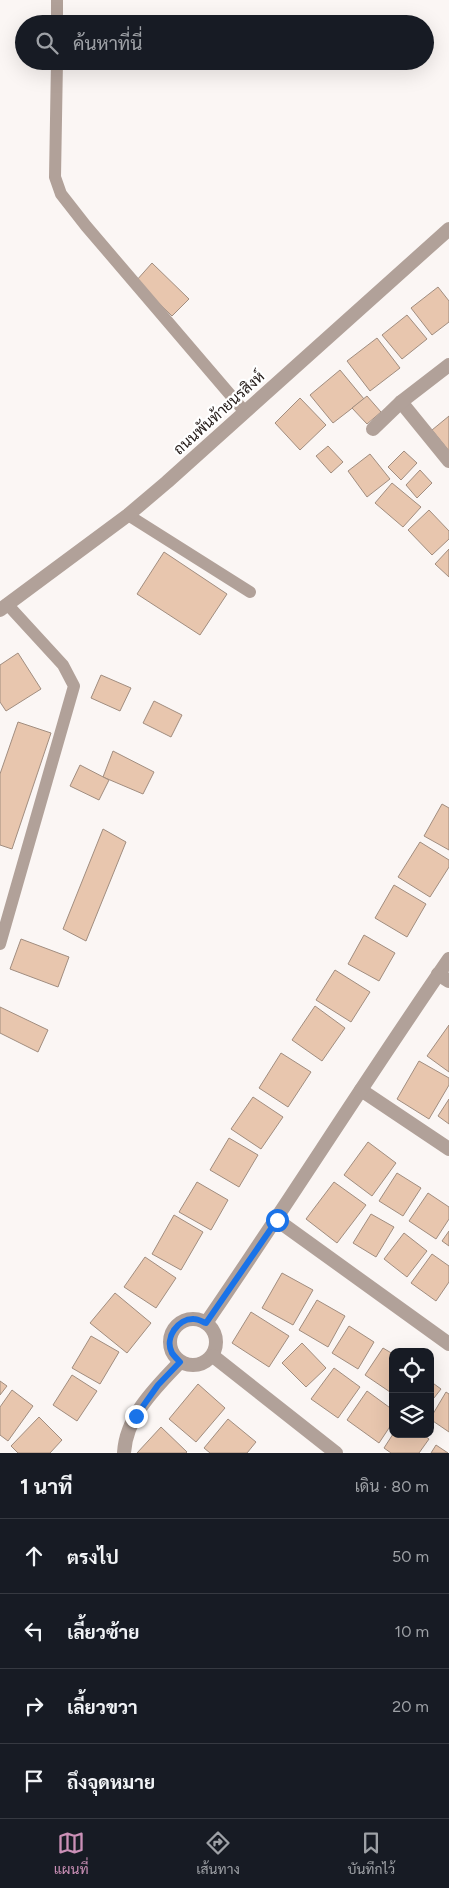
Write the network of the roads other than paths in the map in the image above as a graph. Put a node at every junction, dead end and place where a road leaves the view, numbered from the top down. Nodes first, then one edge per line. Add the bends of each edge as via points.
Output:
1 (57, 0) edge
2 (57, 15) edge
3 (57, 70) edge
4 (449, 229) edge
5 (449, 365) edge
6 (401, 402) junction
7 (245, 412) junction
8 (373, 429) dead end
9 (449, 461) edge
10 (128, 515) junction
11 (250, 592) dead end
12 (4, 607) edge
13 (0, 944) edge
14 (449, 959) edge
15 (444, 978) edge
16 (361, 1090) junction
17 (449, 1149) edge
18 (277, 1220) junction
19 (206, 1323) junction
20 (449, 1344) edge
21 (213, 1356) junction
22 (180, 1362) junction
23 (124, 1453) edge
24 (336, 1453) edge

1 - 2 lane
3 - 7 lane via 54,176 62,194
4 - 7 street, ถนนพันท้ายนรสิงห์
5 - 6 street
6 - 8 street
6 - 9 street
7 - 10 street, ถนนพันท้ายนรสิงห์
10 - 11 lane
10 - 12 street, ถนนพันท้ายนรสิงห์
12 - 13 lane via 63,664 74,686
14 - 15 street
15 - 16 street
16 - 17 street
16 - 18 street
18 - 19 street
18 - 20 street
19 - 21 street via 214,1332 217,1344
19 - 22 street via 194,1319 183,1321 174,1330 170,1341 172,1353
21 - 22 street via 204,1364 192,1366
21 - 24 street
22 - 23 street via 158,1385 136,1416 125,1439

